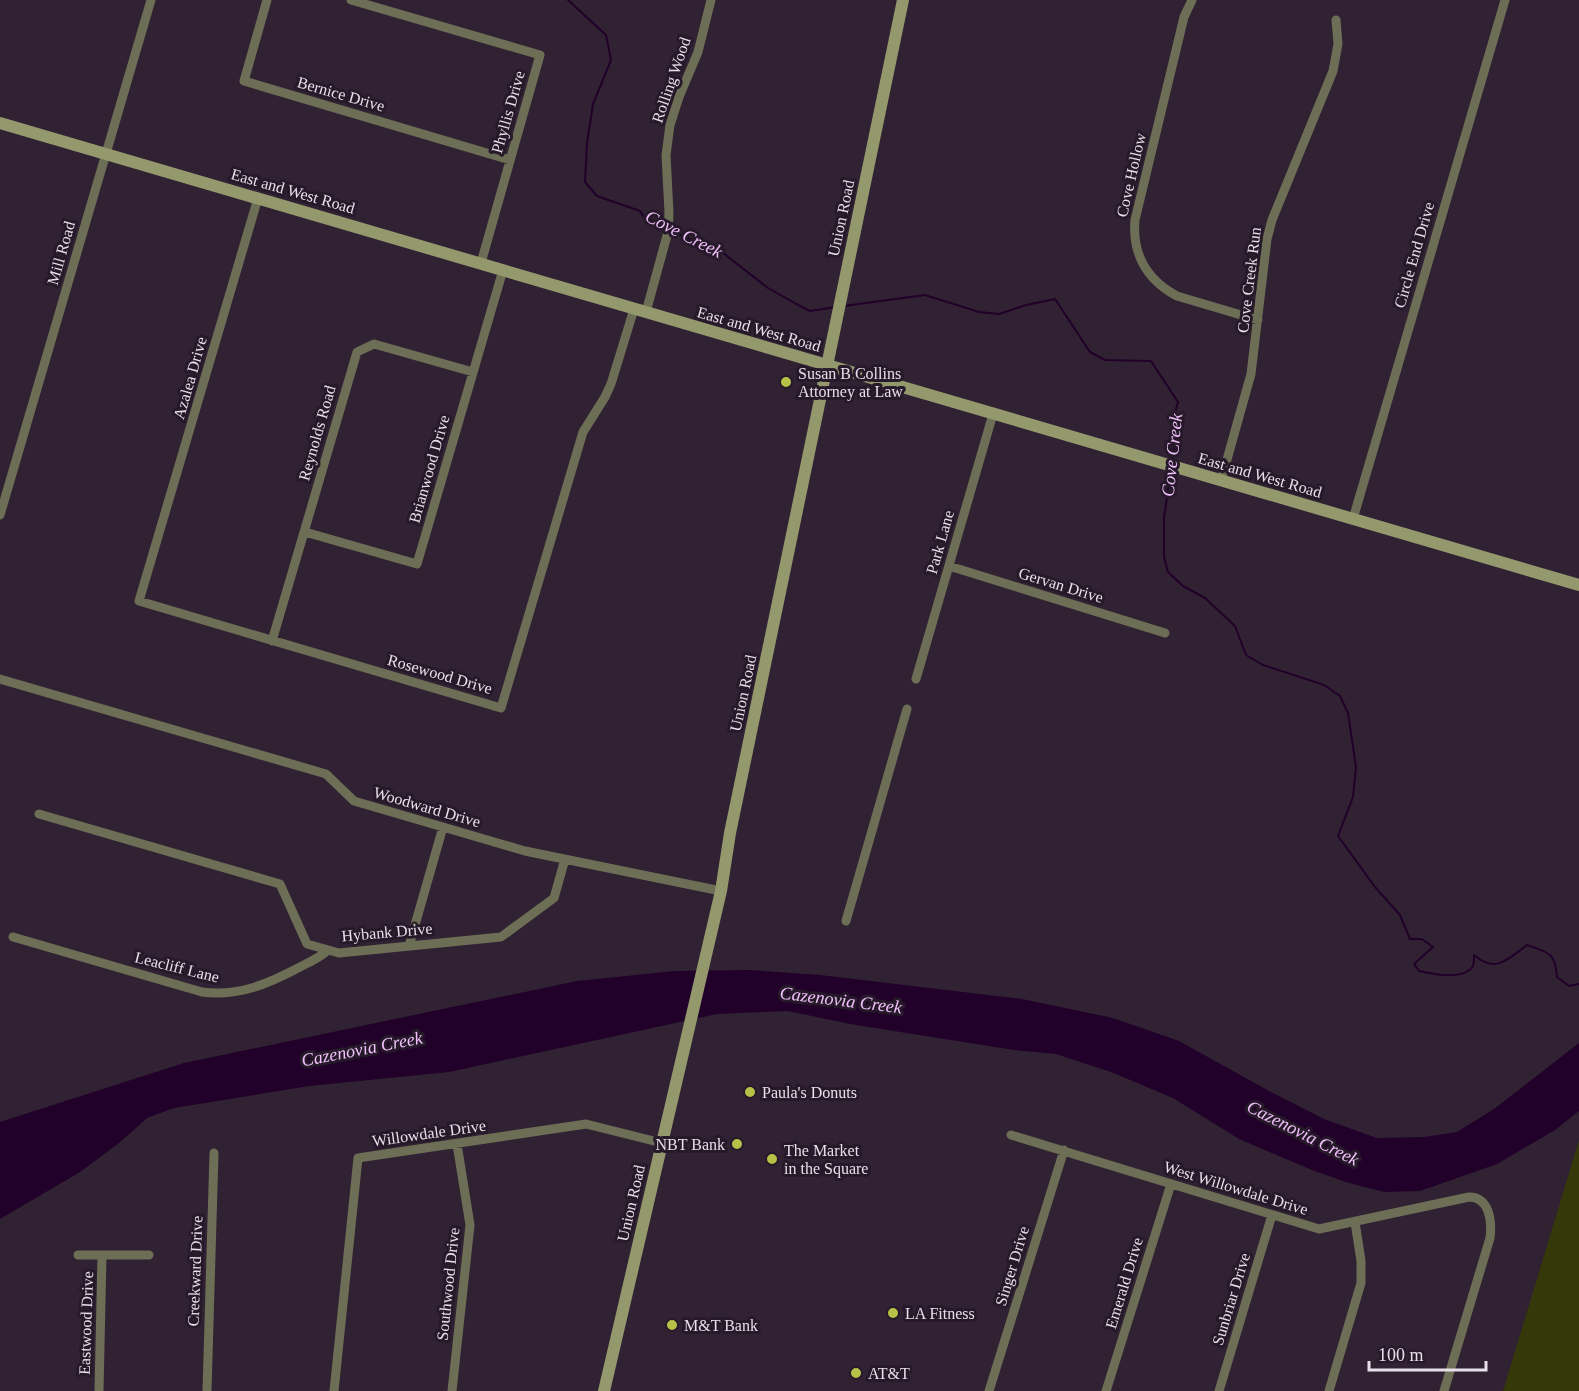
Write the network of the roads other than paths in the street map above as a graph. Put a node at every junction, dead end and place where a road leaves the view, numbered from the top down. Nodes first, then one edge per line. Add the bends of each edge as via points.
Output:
1 (151, 0) edge
2 (267, 0) edge
3 (351, 0) edge
4 (711, 0) edge
5 (903, 0) edge
6 (1192, 0) edge
7 (1504, 0) edge
8 (1336, 20) dead end
9 (0, 123) edge
10 (106, 153) junction
11 (510, 160) junction
12 (258, 198) junction
13 (481, 263) junction
14 (503, 270) junction
15 (634, 309) junction
16 (646, 312) junction
17 (1258, 320) junction
18 (828, 366) junction
19 (473, 372) junction
20 (993, 414) junction
21 (1221, 481) junction
22 (0, 515) edge
23 (1353, 519) junction
24 (304, 532) junction
25 (150, 566) joint
26 (949, 566) junction
27 (1579, 585) edge
28 (1165, 633) dead end
29 (272, 641) junction
30 (0, 679) edge
31 (916, 679) dead end
32 (907, 709) dead end
33 (39, 814) dead end
34 (444, 827) junction
35 (565, 859) junction
36 (721, 891) junction
37 (846, 921) dead end
38 (13, 937) dead end
39 (409, 946) junction
40 (328, 950) junction
41 (1011, 1135) dead end
42 (662, 1143) junction
43 (457, 1144) junction
44 (1064, 1150) junction
45 (214, 1153) dead end
46 (1171, 1184) junction
47 (1272, 1215) junction
48 (1355, 1222) junction
49 (78, 1255) dead end
50 (102, 1255) junction
51 (148, 1255) dead end
52 (99, 1391) edge
53 (207, 1391) edge
54 (334, 1391) edge
55 (452, 1391) edge
56 (604, 1391) edge
57 (989, 1391) edge
58 (1107, 1391) edge
59 (1219, 1391) edge
60 (1329, 1391) edge
61 (1444, 1391) edge

1 - 10 street, Mill Road
2 - 11 street, Bernice Drive via 244,81
3 - 11 street, Phyllis Drive via 540,55
4 - 16 street, Rolling Wood via 698,52 670,125 666,155 668,232
5 - 18 street, Union Road
6 - 17 street, Cove Hollow via 1184,17 1135,220 1137,250 1147,273 1177,296
7 - 23 street, Circle End Drive
8 - 17 street, Cove Creek Run via 1338,44 1333,71 1267,239
9 - 10 street, East and West Road
10 - 12 street, East and West Road
10 - 22 street, Mill Road
11 - 13 street, Phyllis Drive
12 - 13 street, East and West Road
12 - 25 street, Azalea Drive
13 - 14 street, East and West Road
14 - 15 street, East and West Road
14 - 19 street, Brianwood Drive
15 - 16 street, East and West Road
15 - 29 street, Rosewood Drive via 611,384 584,432 501,708
16 - 18 street, East and West Road
17 - 21 street, Cove Creek Run via 1247,393
18 - 20 street, East and West Road
18 - 36 street, Union Road
19 - 24 street, Reynolds Road via 374,344 357,352
19 - 24 street, Brianwood Drive via 417,564
20 - 21 street, East and West Road
20 - 26 street, Park Lane
21 - 23 street, East and West Road
23 - 27 street, East and West Road
24 - 29 street, Reynolds Road
25 - 29 street, Rosewood Drive via 139,602
26 - 28 street, Gervan Drive
26 - 31 street, Park Lane
30 - 34 street, Woodward Drive via 326,774 354,801
32 - 37 street
33 - 40 street, Hybank Drive via 280,884 307,944
34 - 35 street, Woodward Drive
34 - 39 street
35 - 36 street, Woodward Drive
35 - 39 street, Hybank Drive via 554,898 501,937
36 - 42 street, Union Road
38 - 40 street, Leacliff Lane via 216,994 241,992 268,983
39 - 40 street, Hybank Drive via 339,953
41 - 44 street, West Willowdale Drive
42 - 43 street, Willowdale Drive via 586,1124
42 - 56 street, Union Road
43 - 54 street, Willowdale Drive via 358,1158
43 - 55 street, Southwood Drive via 470,1225
44 - 46 street, West Willowdale Drive
44 - 57 street, Singer Drive
45 - 53 street, Creekward Drive
46 - 47 street, West Willowdale Drive
46 - 58 street, Emerald Drive
47 - 48 street, West Willowdale Drive via 1319,1229
47 - 59 street, Sunbriar Drive
48 - 60 street via 1361,1283
48 - 61 street, West Willowdale Drive via 1469,1197 1479,1199 1486,1207 1490,1238
49 - 50 street, Eastwood Drive
50 - 51 street, Eastwood Drive
50 - 52 street, Eastwood Drive

